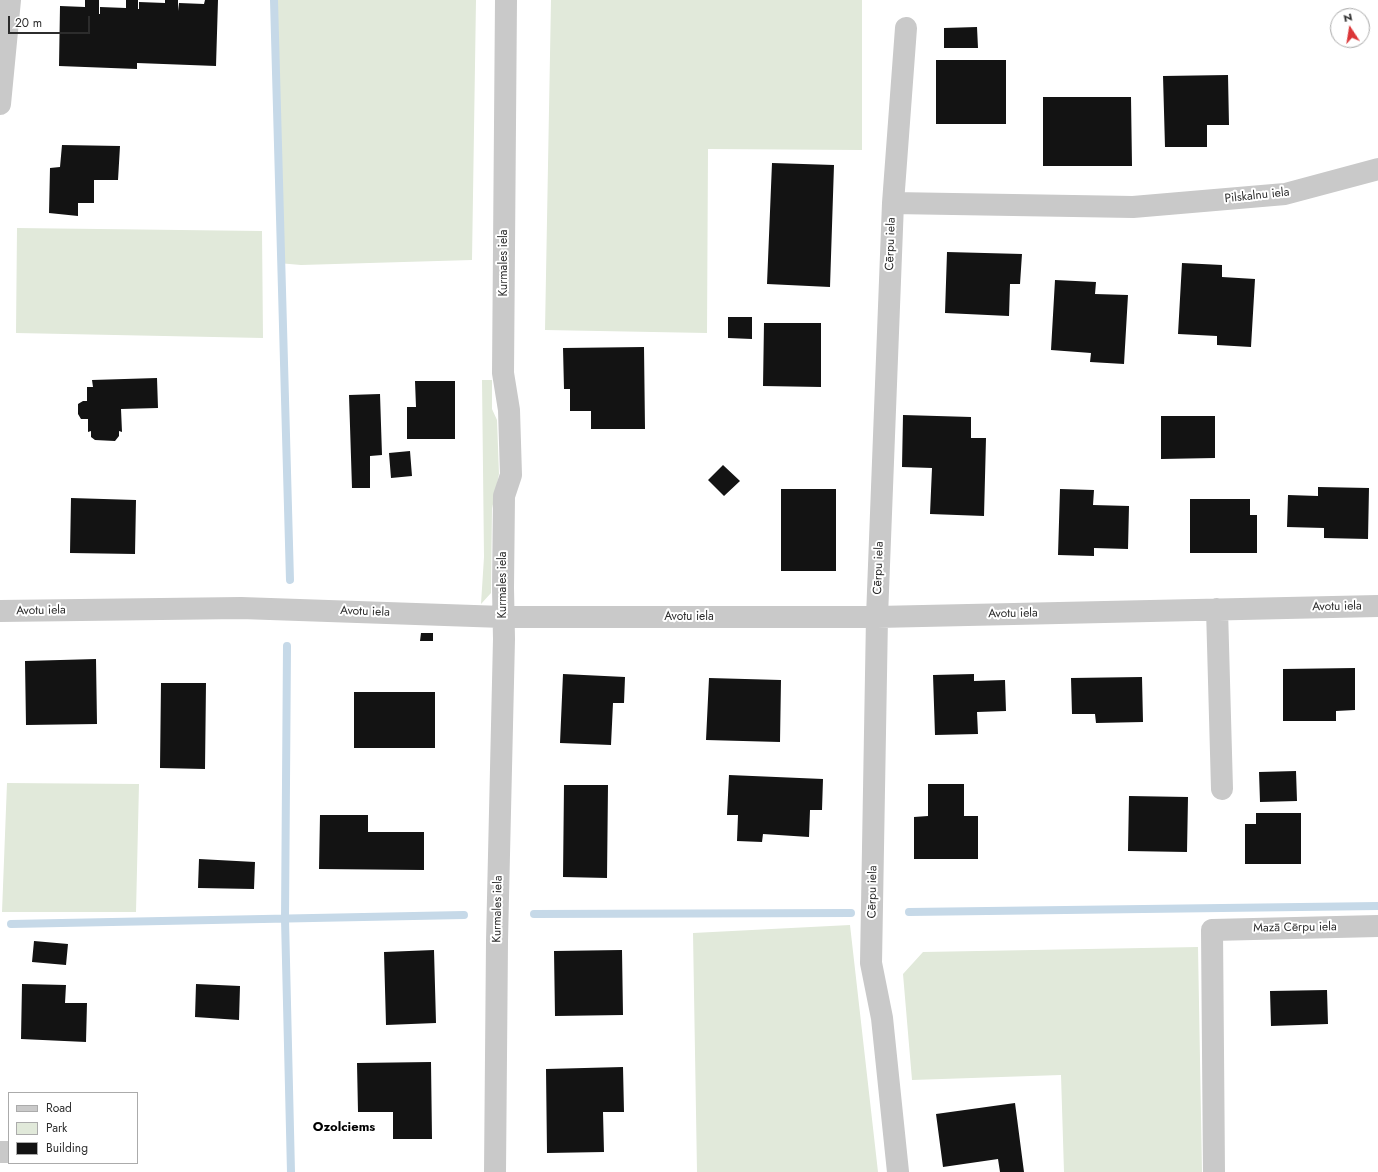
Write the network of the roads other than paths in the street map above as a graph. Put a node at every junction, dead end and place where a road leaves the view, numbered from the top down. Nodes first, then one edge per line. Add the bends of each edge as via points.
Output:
1 (10, 0) edge
2 (506, 0) edge
3 (906, 28) dead end
4 (0, 104) edge
5 (1378, 169) edge
6 (893, 203) junction
7 (1133, 207) joint
8 (1378, 606) edge
9 (1217, 609) junction
10 (0, 611) edge
11 (503, 617) junction
12 (877, 617) junction
13 (1222, 789) dead end
14 (1378, 926) edge
15 (495, 1172) edge
16 (898, 1172) edge
17 (1214, 1172) edge

1 - 4 street
2 - 11 street, Kurmales iela via 503,372 509,410 511,475 504,496
3 - 6 street
5 - 7 street, Pilskalnu iela via 1285,194
6 - 7 street, Cērpu iela
6 - 12 street, Cērpu iela
8 - 9 street, Avotu iela
9 - 12 street, Avotu iela
9 - 13 street
10 - 11 street, Avotu iela via 241,608
11 - 12 street, Avotu iela
11 - 15 street, Kurmales iela
12 - 16 street, Cērpu iela via 872,963 882,1018
14 - 17 street, Mazā Cērpu iela via 1212,930

